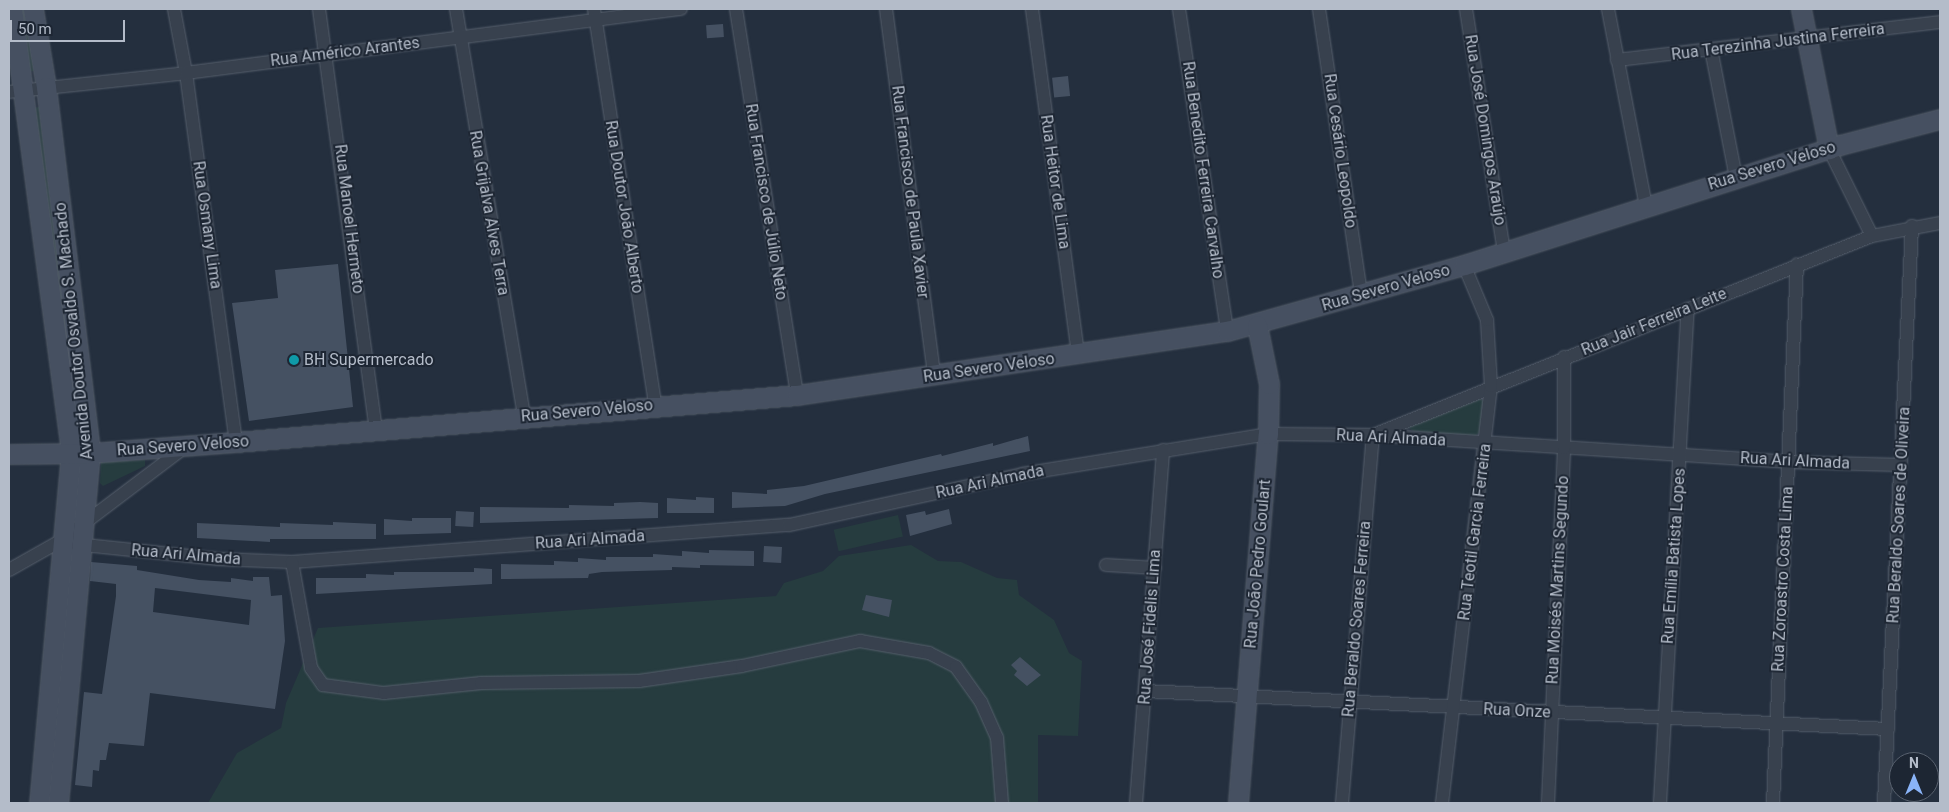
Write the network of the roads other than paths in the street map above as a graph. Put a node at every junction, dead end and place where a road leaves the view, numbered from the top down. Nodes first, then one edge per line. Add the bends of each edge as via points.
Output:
1 (12, 9) edge
2 (33, 9) edge
3 (174, 9) edge
4 (319, 9) edge
5 (456, 9) edge
6 (681, 9) edge
7 (736, 9) edge
8 (886, 9) edge
9 (1032, 9) edge
10 (1179, 9) edge
11 (1319, 9) edge
12 (1466, 9) edge
13 (1608, 9) edge
14 (1801, 9) edge
15 (594, 14) edge
16 (1940, 22) edge
17 (459, 38) junction
18 (1806, 40) junction
19 (1711, 49) junction
20 (328, 54) junction
21 (1617, 60) junction
22 (186, 74) junction
23 (46, 86) junction
24 (16, 91) edge
25 (1940, 119) edge
26 (1829, 149) junction
27 (1736, 178) junction
28 (1646, 206) junction
29 (1940, 223) edge
30 (1912, 226) junction
31 (1872, 236) junction
32 (1504, 252) junction
33 (1464, 265) junction
34 (1797, 265) junction
35 (1361, 294) junction
36 (1688, 309) junction
37 (1257, 325) junction
38 (1226, 332) junction
39 (1078, 355) junction
40 (1564, 357) junction
41 (934, 376) junction
42 (1491, 386) junction
43 (797, 395) junction
44 (655, 405) junction
45 (524, 417) junction
46 (376, 430) junction
47 (1268, 434) junction
48 (1373, 435) junction
49 (236, 442) junction
50 (1486, 443) junction
51 (187, 445) junction
52 (1564, 448) junction
53 (1163, 450) junction
54 (90, 452) junction
55 (71, 453) junction
56 (9, 454) edge
57 (1680, 455) junction
58 (1788, 462) junction
59 (1901, 465) junction
60 (83, 523) junction
61 (62, 541) junction
62 (81, 544) junction
63 (292, 562) junction
64 (1106, 565) dead end
65 (1155, 568) junction
66 (9, 570) edge
67 (1146, 691) junction
68 (1247, 697) junction
69 (1350, 702) junction
70 (1453, 707) junction
71 (1551, 712) junction
72 (1664, 718) junction
73 (1776, 723) junction
74 (1888, 729) junction
75 (39, 803) edge
76 (58, 803) edge
77 (1002, 803) edge
78 (1136, 803) edge
79 (1238, 803) edge
80 (1342, 803) edge
81 (1442, 803) edge
82 (1548, 803) edge
83 (1660, 803) edge
84 (1773, 803) edge
85 (1884, 803) edge

1 - 24 street
2 - 23 street, Avenida Doutor Osvaldo S. Machado
3 - 22 street, Rua Osmany Lima
4 - 20 street, Rua Manoel Hermeto
5 - 17 street, Rua Grijalva Alves Terra
6 - 15 street, Rua Américo Arantes
7 - 43 street, Rua Francisco de Júlio Neto
8 - 41 street, Rua Francisco de Paula Xavier
9 - 39 street, Rua Heitor de Lima
10 - 38 street, Rua Benedito Ferreira Carvalho
11 - 35 street, Rua Cesário Leopoldo
12 - 32 street, Rua José Domingos Araújo
13 - 21 street
14 - 18 street
15 - 17 street, Rua Américo Arantes
15 - 44 street, Rua Doutor João Alberto
16 - 18 street, Rua Terezinha Justina Ferreira
17 - 20 street, Rua Américo Arantes
17 - 45 street, Rua Grijalva Alves Terra
18 - 19 street, Rua Terezinha Justina Ferreira
18 - 26 street
19 - 21 street, Rua Terezinha Justina Ferreira
19 - 27 street
20 - 22 street, Rua Américo Arantes
20 - 46 street, Rua Manoel Hermeto
21 - 28 street
22 - 23 street, Rua Américo Arantes
22 - 49 street, Rua Osmany Lima
23 - 24 street, Rua Américo Arantes
23 - 54 street, Avenida Doutor Osvaldo S. Machado
24 - 55 street
25 - 26 street, Rua Severo Veloso
26 - 27 street, Rua Severo Veloso
26 - 31 street
27 - 28 street, Rua Severo Veloso
28 - 32 street, Rua Severo Veloso
29 - 30 street, Rua Jair Ferreira Leite
30 - 31 street, Rua Jair Ferreira Leite
30 - 59 street, Rua Beraldo Soares de Oliveira
31 - 34 street, Rua Jair Ferreira Leite
32 - 33 street, Rua Severo Veloso
33 - 35 street, Rua Severo Veloso
33 - 42 street, Rua Teotil Garcia Ferreira via 1487,320
34 - 36 street, Rua Jair Ferreira Leite
34 - 58 street, Rua Zoroastro Costa Lima
35 - 37 street, Rua Severo Veloso
36 - 40 street, Rua Jair Ferreira Leite
36 - 57 street, Rua Emília Batista Lopes
37 - 38 street, Rua Severo Veloso
37 - 47 street, Rua João Pedro Goulart via 1270,384
38 - 39 street, Rua Severo Veloso
39 - 41 street, Rua Severo Veloso
40 - 42 street, Rua Jair Ferreira Leite
40 - 52 street, Rua Moisés Martins Segundo
41 - 43 street, Rua Severo Veloso
42 - 48 street, Rua Jair Ferreira Leite
42 - 50 street, Rua Teotil Garcia Ferreira
43 - 44 street, Rua Severo Veloso
44 - 45 street, Rua Severo Veloso
45 - 46 street, Rua Severo Veloso
46 - 49 street, Rua Severo Veloso
47 - 48 street, Rua Ari Almada
47 - 53 street, Rua Ari Almada
47 - 68 street, Rua João Pedro Goulart
48 - 50 street, Rua Ari Almada
48 - 69 street, Rua Beraldo Soares Ferreira
49 - 51 street, Rua Severo Veloso
50 - 52 street, Rua Ari Almada
50 - 70 street, Rua Teotil Garcia Ferreira
51 - 54 street, Rua Severo Veloso
51 - 60 street
52 - 57 street, Rua Ari Almada
52 - 71 street, Rua Moisés Martins Segundo
53 - 63 street, Rua Ari Almada via 1022,474 790,526
53 - 65 street, Rua José Fidelis Lima
54 - 55 street, Rua Severo Veloso
54 - 60 street, Avenida Doutor Osvaldo S. Machado
55 - 56 street, Rua Severo Veloso
55 - 61 street
57 - 58 street, Rua Ari Almada
57 - 72 street, Rua Emília Batista Lopes
58 - 59 street, Rua Ari Almada
58 - 73 street, Rua Zoroastro Costa Lima
59 - 74 street, Rua Beraldo Soares de Oliveira
60 - 61 street
60 - 62 street, Avenida Doutor Osvaldo S. Machado
61 - 62 street, Rua Ari Almada
61 - 66 street
61 - 75 street
62 - 63 street, Rua Ari Almada via 218,560
62 - 76 street, Avenida Doutor Osvaldo S. Machado
63 - 77 street via 311,668 323,685 384,693 481,683 639,680 742,666 860,641 929,653 956,668 981,702 997,738
64 - 65 street
65 - 67 street, Rua José Fidelis Lima
67 - 68 street, Rua Onze
67 - 78 street, Rua José Fidelis Lima
68 - 69 street, Rua Onze
68 - 79 street, Rua João Pedro Goulart
69 - 70 street, Rua Onze
69 - 80 street, Rua Beraldo Soares Ferreira
70 - 71 street, Rua Onze
70 - 81 street, Rua Teotil Garcia Ferreira
71 - 72 street, Rua Onze
71 - 82 street, Rua Moisés Martins Segundo
72 - 73 street, Rua Onze
72 - 83 street, Rua Emília Batista Lopes
73 - 74 street, Rua Onze
73 - 84 street, Rua Zoroastro Costa Lima
74 - 85 street, Rua Beraldo Soares de Oliveira

